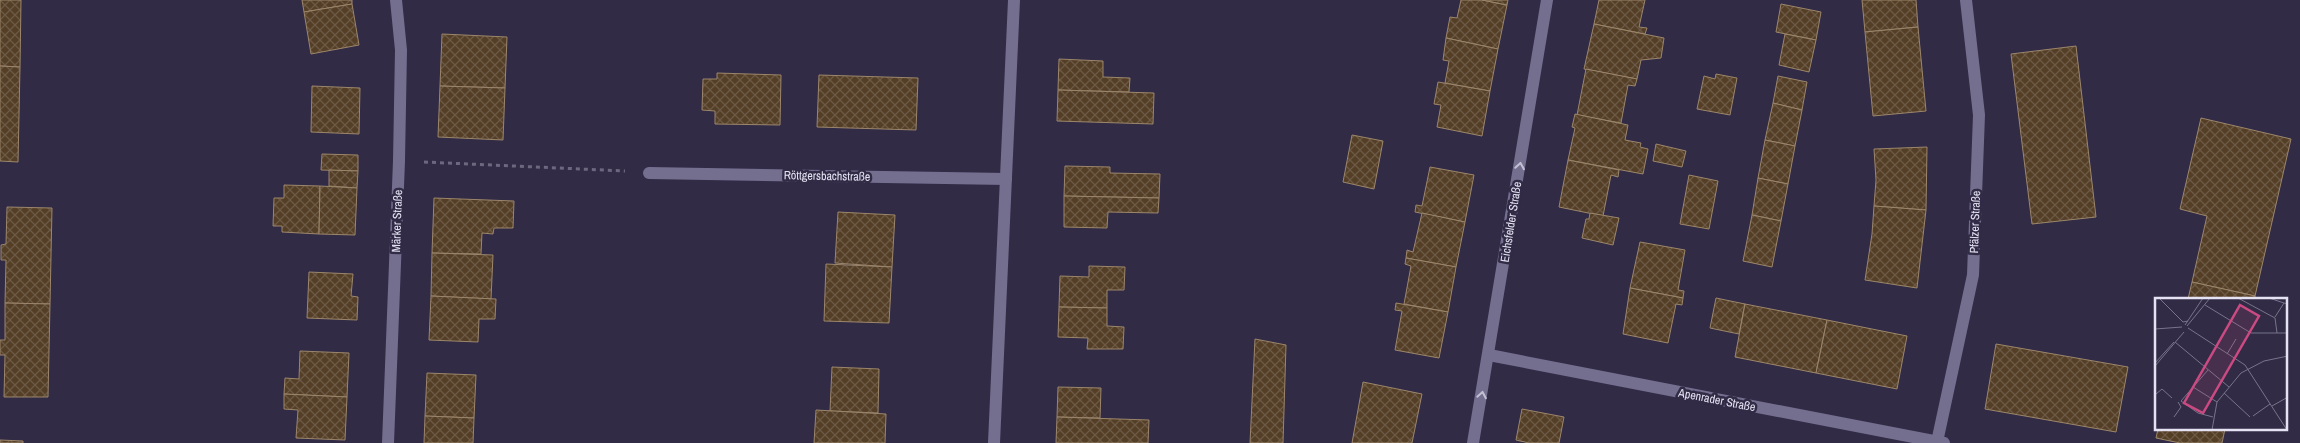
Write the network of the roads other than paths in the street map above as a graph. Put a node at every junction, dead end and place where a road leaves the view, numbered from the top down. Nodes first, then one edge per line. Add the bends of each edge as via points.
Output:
1 (396, 0) edge
2 (1014, 0) edge
3 (1547, 0) edge
4 (1966, 0) edge
5 (648, 173) road end
6 (1006, 179) junction
7 (1489, 355) junction
8 (1940, 442) edge
9 (388, 443) edge
10 (994, 443) edge
11 (1473, 443) edge

1 - 9 street, Märker Straße via 401,50
2 - 6 street
7 -> 3 street, Eichsfelder Straße
4 - 8 street, Pfälzer Straße via 1979,115 1973,275
5 - 6 street, Röttgersbachstraße
6 - 10 street
7 - 8 street, Apenrader Straße
11 -> 7 street, Eichsfelder Straße

